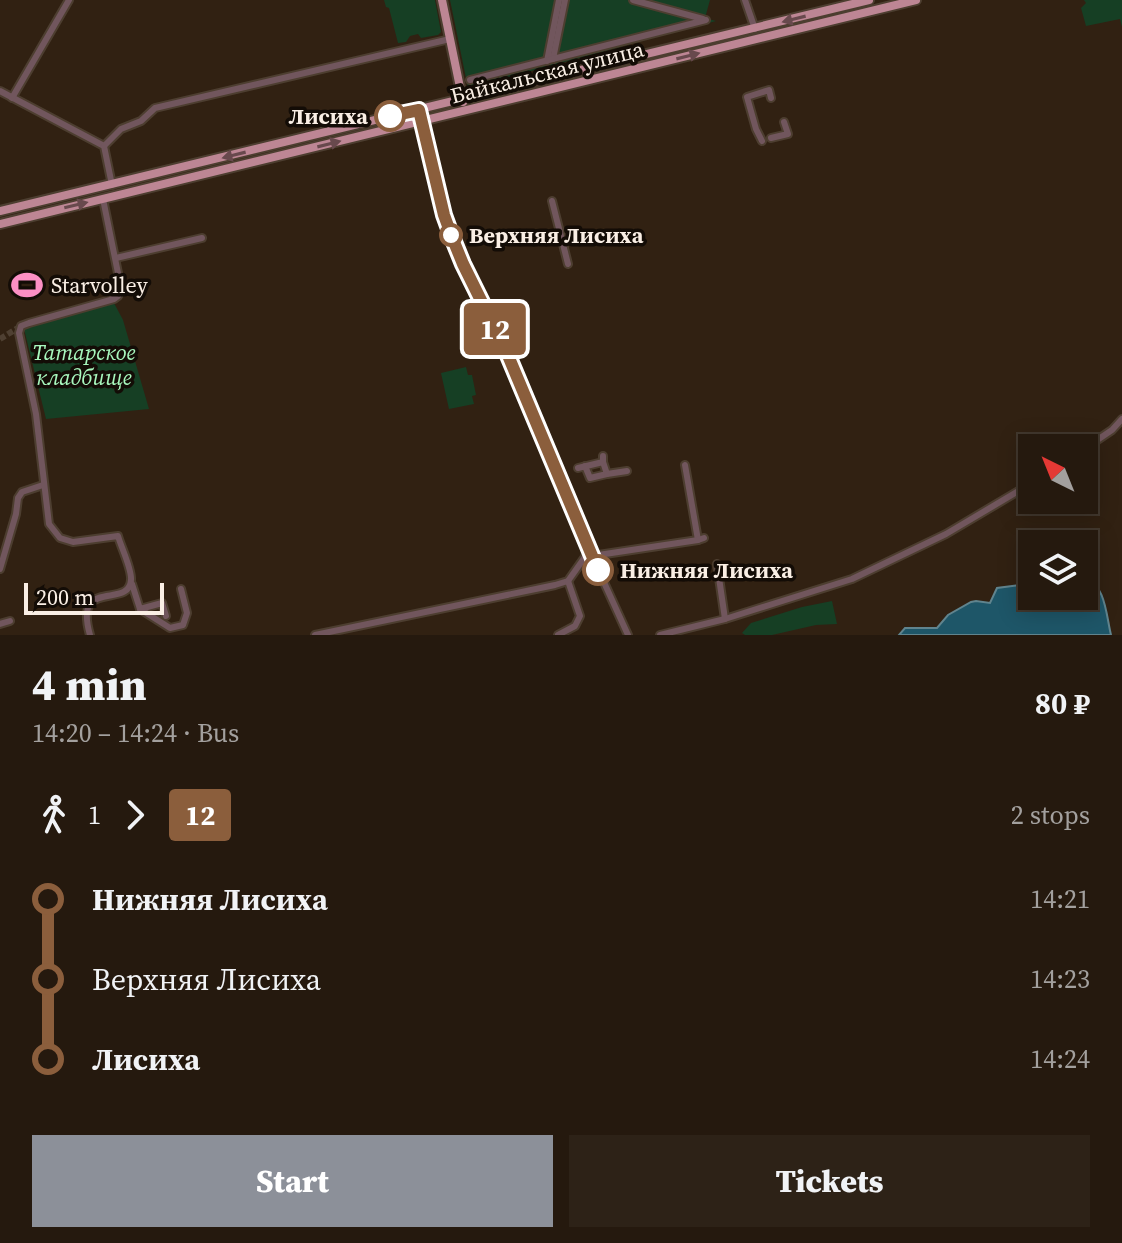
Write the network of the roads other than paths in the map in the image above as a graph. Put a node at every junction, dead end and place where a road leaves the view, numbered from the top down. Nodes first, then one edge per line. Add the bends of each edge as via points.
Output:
1 (69, 0) edge
2 (442, 0) edge
3 (562, 0) edge
4 (633, 0) edge
5 (745, 0) edge
6 (869, 0) edge
7 (916, 0) edge
8 (755, 29) junction
9 (450, 39) junction
10 (550, 60) junction
11 (470, 80) dead end
12 (0, 91) edge
13 (12, 98) junction
14 (771, 98) dead end
15 (462, 99) junction
16 (419, 110) junction
17 (465, 110) junction
18 (422, 121) junction
19 (784, 122) dead end
20 (771, 138) dead end
21 (762, 141) dead end
22 (104, 146) junction
23 (112, 185) junction
24 (103, 199) junction
25 (552, 201) dead end
26 (0, 211) edge
27 (0, 224) edge
28 (202, 238) dead end
29 (116, 258) junction
30 (568, 264) dead end
31 (1122, 419) edge
32 (1098, 440) edge
33 (685, 465) dead end
34 (627, 471) dead end
35 (607, 474) junction
36 (43, 485) junction
37 (1018, 491) edge
38 (592, 556) junction
39 (717, 564) dead end
40 (0, 569) edge
41 (568, 581) junction
42 (132, 584) dead end
43 (181, 589) dead end
44 (140, 609) junction
45 (166, 616) dead end
46 (725, 619) junction
47 (10, 621) dead end
48 (0, 624) edge
49 (90, 635) edge
50 (315, 635) edge
51 (558, 635) edge
52 (628, 635) edge
53 (660, 635) edge

1 - 13 street
2 - 9 main road
3 - 10 street
4 - 10 street via 706,20
5 - 8 street
6 -> 8 main road, Байкальская улица
17 -> 7 main road, Байкальская улица
8 - 15 main road, Байкальская улица
9 - 15 main road
9 - 22 street via 155,108
10 - 11 street
12 - 13 street
13 - 22 street
14 - 21 street via 769,90 747,97
15 - 16 main road, Байкальская улица
15 - 17 main road
16 - 18 street
16 -> 23 main road, Байкальская улица
17 - 18 main road, Байкальская улица
24 -> 18 main road, Байкальская улица
18 - 38 street via 452,237
19 - 20 street via 788,134
22 - 23 street
23 - 26 main road, Байкальская улица
27 -> 24 main road, Байкальская улица
24 - 29 street
25 - 30 street
28 - 29 street
29 - 36 street via 121,288 114,299 21,326
31 - 32 street
33 - 38 street via 701,539
34 - 35 street
35 - 35 street via 603,459 582,467 590,478
36 - 40 street via 18,498
36 - 49 street via 51,529 73,542 118,536 131,575 127,589 86,606
37 - 46 street via 946,534 838,584
38 - 41 street via 585,557
38 - 52 street
39 - 46 street
41 - 50 street
41 - 51 street via 580,616 575,626
42 - 44 street
43 - 44 street via 187,613 183,625 170,628
44 - 45 street via 162,603
46 - 53 street
47 - 48 street

